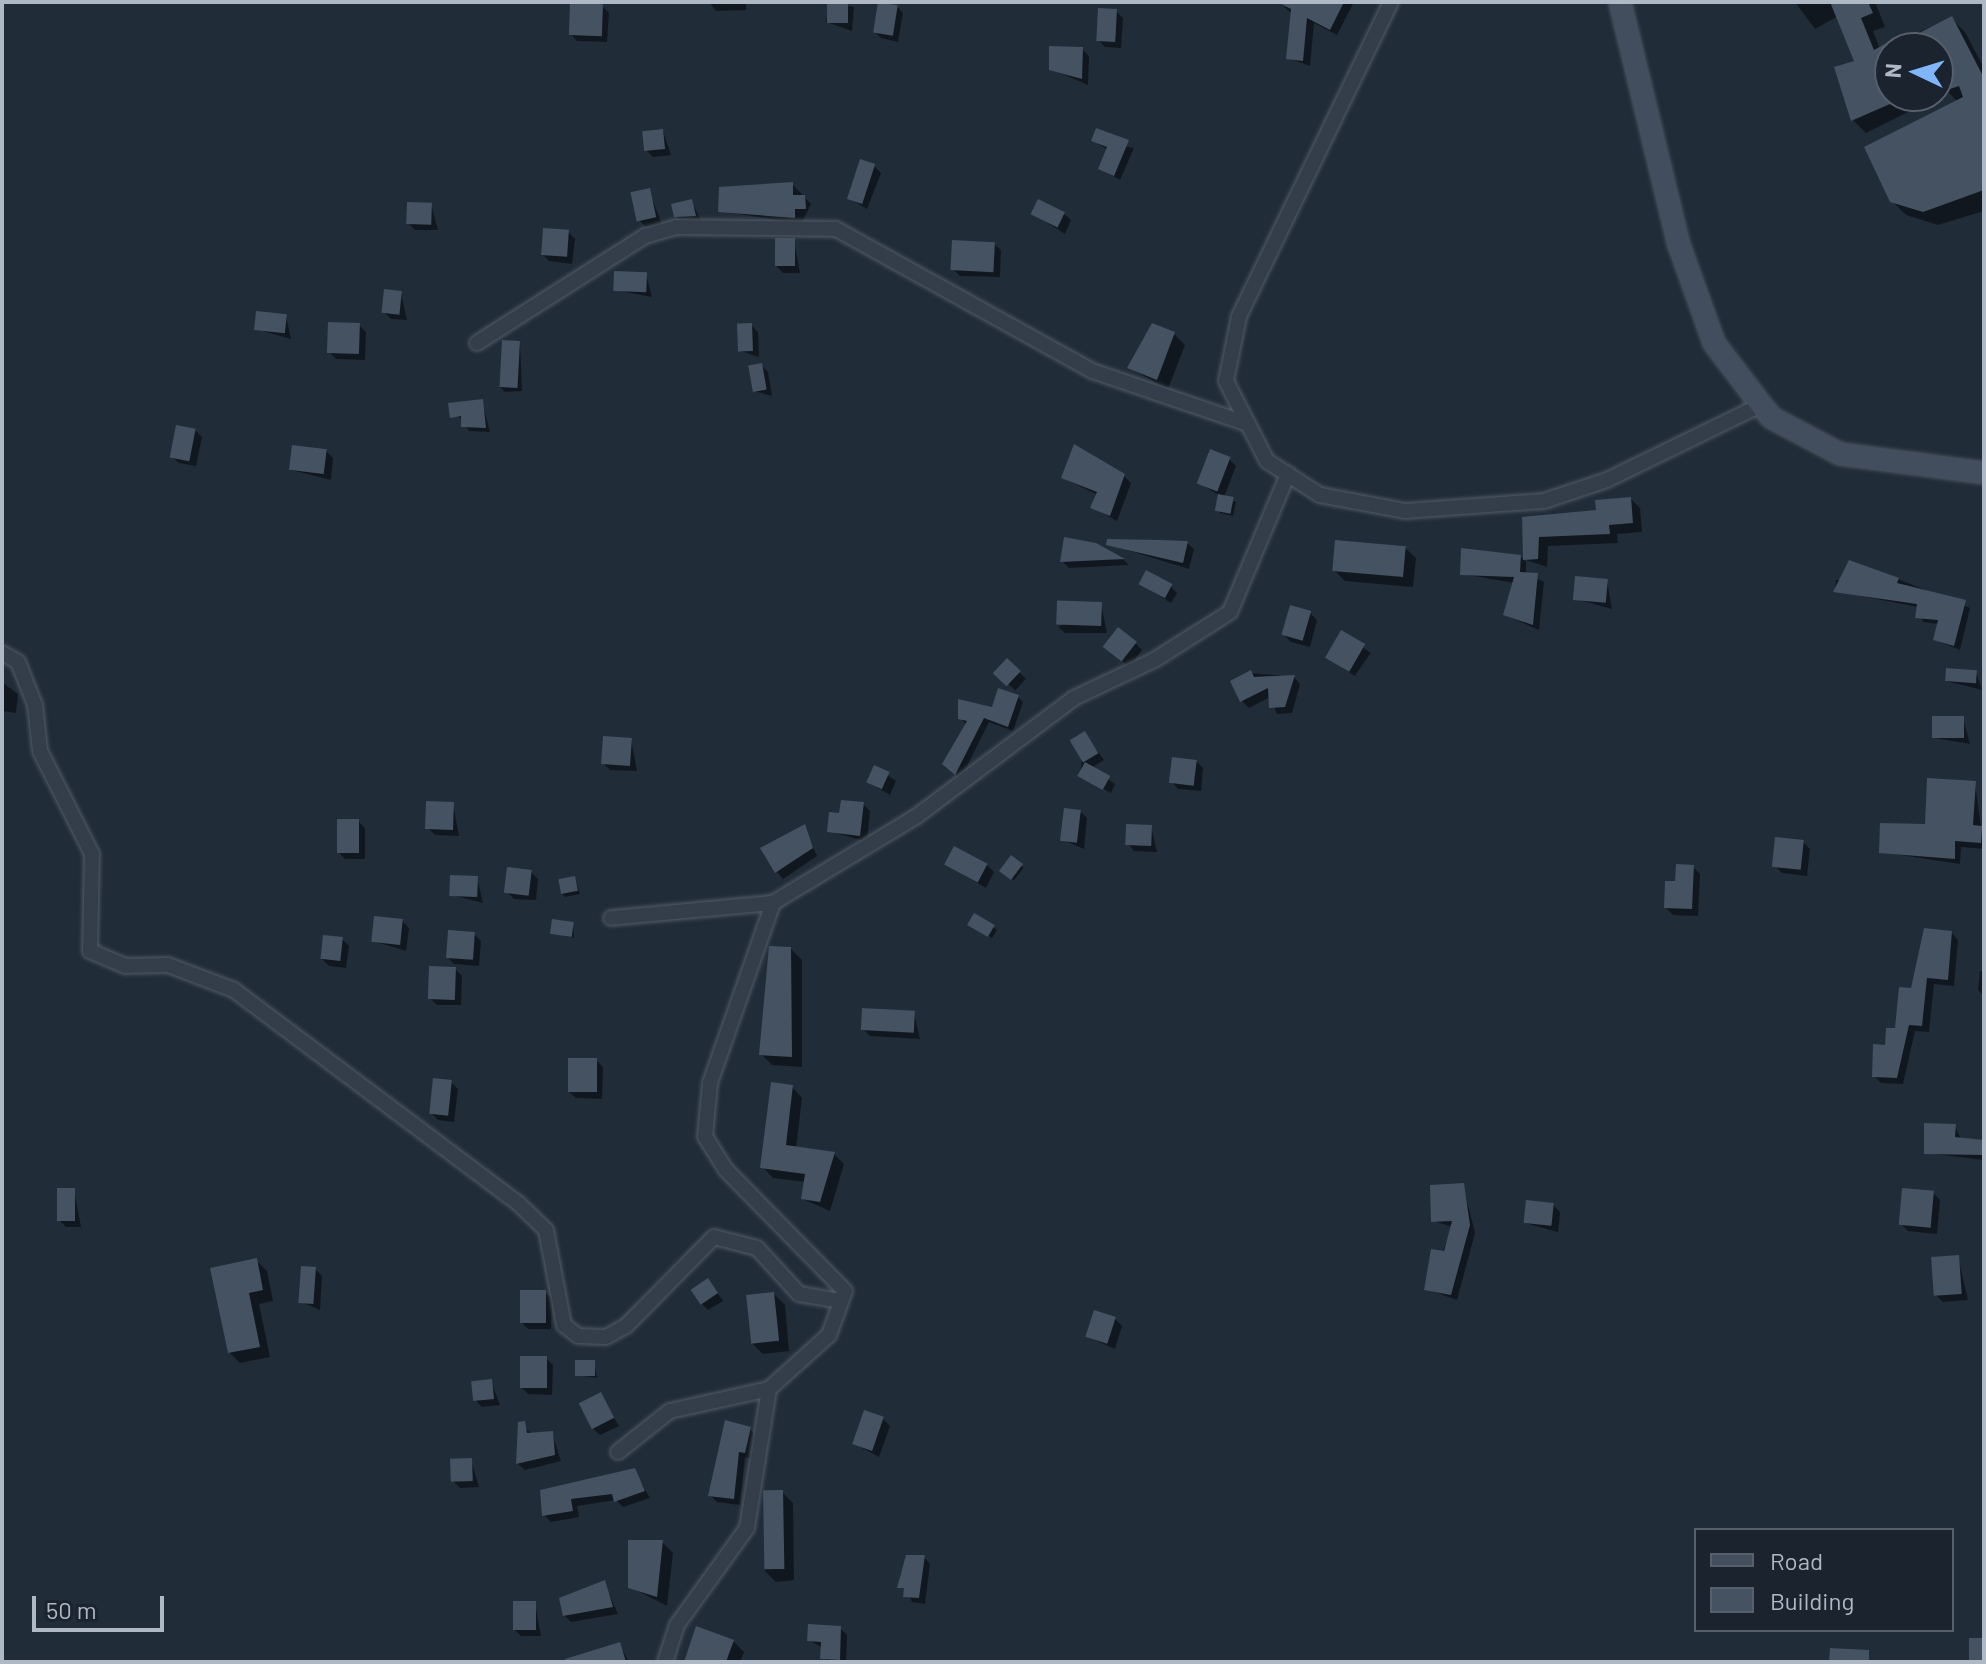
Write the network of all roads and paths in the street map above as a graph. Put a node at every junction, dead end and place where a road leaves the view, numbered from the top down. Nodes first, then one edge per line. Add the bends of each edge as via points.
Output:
1 (1391, 2) edge
2 (1620, 2) edge
3 (477, 343) dead end
4 (1761, 405) junction
5 (1248, 424) junction
6 (1984, 473) edge
7 (1288, 474) junction
8 (2, 653) edge
9 (773, 903) junction
10 (611, 918) dead end
11 (841, 1301) junction
12 (769, 1389) junction
13 (618, 1452) dead end
14 (665, 1662) edge

1 - 5 street via 1239,317 1226,381
2 - 4 main road via 1679,245 1714,343
3 - 5 street via 645,236 676,227 836,229 1092,371
4 - 6 main road via 1772,418 1840,454
4 - 7 street via 1607,480 1544,501 1405,511 1320,495
5 - 7 street via 1267,461
7 - 9 street via 1230,612 1156,659 1074,698 917,816
8 - 11 street via 18,662 35,705 40,751 92,854 90,951 126,966 168,965 234,990 519,1204 546,1230 564,1325 578,1336 606,1337 626,1326 714,1237 757,1248 799,1294
9 - 10 street
9 - 11 street via 710,1083 705,1137 726,1170 827,1269 845,1291
11 - 12 street via 829,1335
12 - 13 street via 670,1411
12 - 14 street via 747,1528 677,1625

